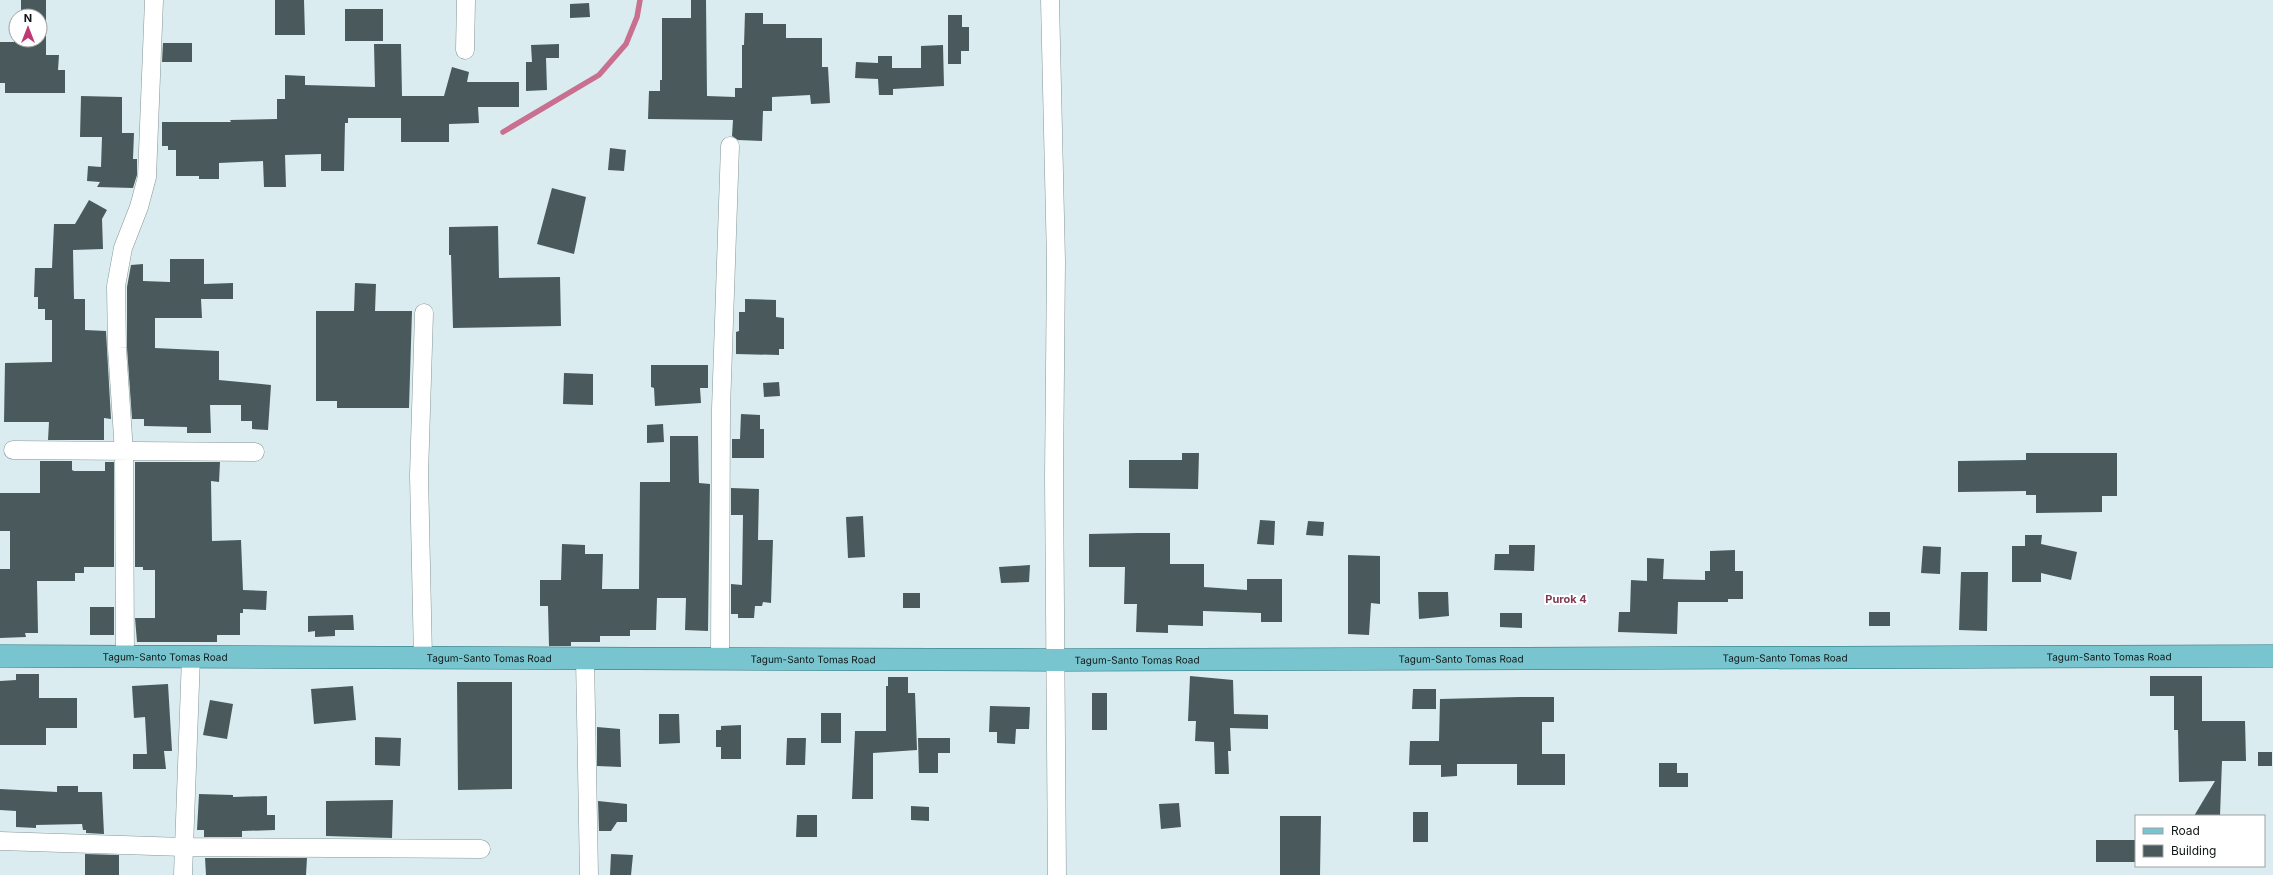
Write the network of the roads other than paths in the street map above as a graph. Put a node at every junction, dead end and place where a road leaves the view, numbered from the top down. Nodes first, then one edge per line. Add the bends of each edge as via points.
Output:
1 (154, 0) edge
2 (466, 0) edge
3 (1050, 0) edge
4 (465, 50) dead end
5 (730, 146) dead end
6 (424, 313) dead end
7 (13, 450) dead end
8 (124, 452) junction
9 (255, 452) dead end
10 (0, 656) edge
11 (2273, 656) edge
12 (125, 657) junction
13 (191, 658) junction
14 (422, 658) junction
15 (585, 658) junction
16 (720, 659) junction
17 (1056, 660) junction
18 (0, 841) edge
19 (184, 847) junction
20 (481, 849) dead end
21 (182, 875) edge
22 (589, 875) edge
23 (1057, 875) edge

1 - 8 street via 147,177 139,207 123,248 116,286
2 - 4 street
3 - 17 street via 1056,261
5 - 16 street via 721,417
6 - 14 street via 419,475
7 - 8 street
8 - 9 street
8 - 12 street
10 - 12 main road, Tagum-Santo Tomas Road
11 - 17 main road, Tagum-Santo Tomas Road
12 - 13 main road, Tagum-Santo Tomas Road
13 - 14 main road, Tagum-Santo Tomas Road
13 - 19 street
14 - 15 main road, Tagum-Santo Tomas Road
15 - 16 main road, Tagum-Santo Tomas Road
15 - 22 street
16 - 17 main road, Tagum-Santo Tomas Road
17 - 23 street
18 - 19 street
19 - 20 street
19 - 21 street

